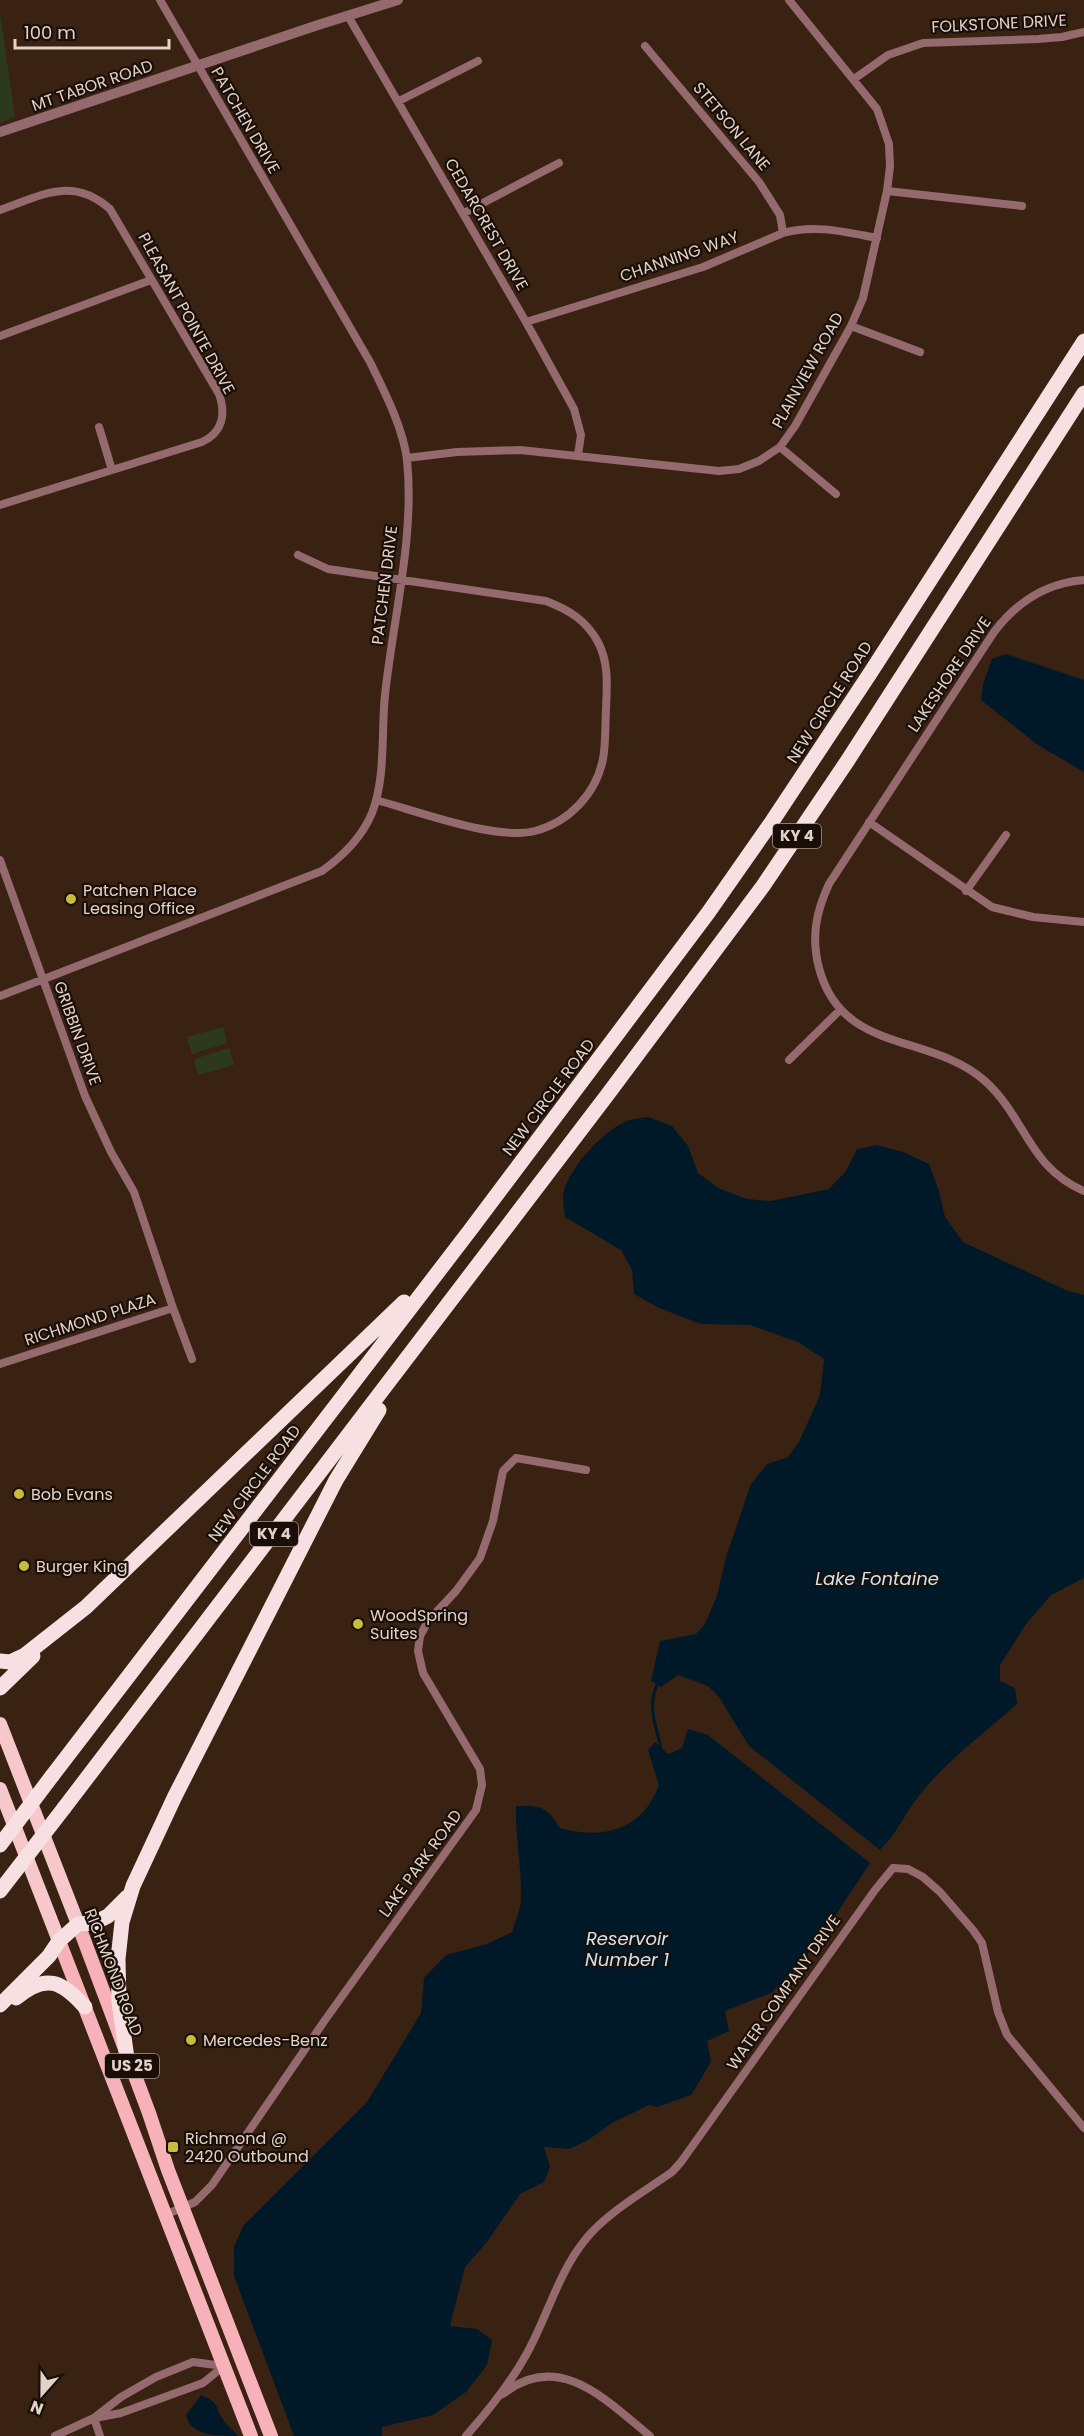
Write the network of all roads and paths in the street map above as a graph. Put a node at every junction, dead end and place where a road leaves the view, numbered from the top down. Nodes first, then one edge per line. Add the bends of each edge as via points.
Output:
1 (160, 0) edge
2 (398, 0) edge
3 (789, 0) edge
4 (348, 16) junction
5 (1084, 32) edge
6 (645, 46) dead end
7 (478, 61) dead end
8 (196, 65) junction
9 (854, 79) junction
10 (399, 101) junction
11 (0, 132) edge
12 (559, 163) dead end
13 (887, 191) junction
14 (1022, 206) dead end
15 (0, 210) edge
16 (464, 213) junction
17 (783, 233) junction
18 (877, 238) junction
19 (151, 280) junction
20 (526, 322) junction
21 (851, 326) junction
22 (0, 336) edge
23 (1084, 341) edge
24 (920, 352) dead end
25 (1084, 393) edge
26 (99, 427) dead end
27 (780, 447) junction
28 (578, 455) junction
29 (407, 458) junction
30 (112, 470) junction
31 (836, 494) dead end
32 (0, 505) edge
33 (298, 555) dead end
34 (400, 580) junction
35 (1084, 580) edge
36 (376, 800) junction
37 (869, 822) junction
38 (1006, 835) dead end
39 (0, 860) edge
40 (966, 891) junction
41 (1084, 922) edge
42 (42, 980) junction
43 (0, 996) edge
44 (840, 1010) junction
45 (789, 1060) dead end
46 (1084, 1191) edge
47 (471, 1228) junction
48 (482, 1259) junction
49 (173, 1308) junction
50 (192, 1359) dead end
51 (0, 1364) edge
52 (586, 1470) dead end
53 (76, 1615) junction
54 (0, 1661) edge
55 (0, 1688) edge
56 (0, 1724) edge
57 (0, 1790) edge
58 (0, 1845) edge
59 (0, 1891) edge
60 (131, 1892) junction
61 (78, 1924) junction
62 (59, 1941) junction
63 (0, 2005) edge
64 (85, 2007) junction
65 (0, 2011) edge
66 (126, 2051) junction
67 (1084, 2128) edge
68 (182, 2208) junction
69 (165, 2215) junction
70 (241, 2360) junction
71 (224, 2366) junction
72 (498, 2398) junction
73 (94, 2418) junction
74 (55, 2436) edge
75 (100, 2436) edge
76 (251, 2436) edge
77 (271, 2436) edge
78 (466, 2436) edge
79 (650, 2436) edge

1 - 8 street, PATCHEN DRIVE
2 - 4 street, MT TABOR ROAD
3 - 9 street, PLAINVIEW ROAD
4 - 8 street, MT TABOR ROAD
4 - 10 street, CEDARCREST DRIVE
5 - 9 street, FOLKSTONE DRIVE via 1038,39 923,42 888,55
6 - 17 street, STETSON LANE via 759,182 780,215
7 - 10 street
8 - 11 street, MT TABOR ROAD
8 - 29 street, PATCHEN DRIVE via 370,362 391,405
9 - 13 street, PLAINVIEW ROAD via 877,109 887,133
10 - 16 street, CEDARCREST DRIVE
12 - 16 street
13 - 14 street
13 - 18 street, PLAINVIEW ROAD
15 - 19 street, PLEASANT POINTE DRIVE via 63,190 88,193 110,209
16 - 20 street, CEDARCREST DRIVE
17 - 18 street, CHANNING WAY via 822,228
17 - 20 street, CHANNING WAY via 704,267
18 - 21 street, PLAINVIEW ROAD via 863,298
19 - 22 street
19 - 30 street, PLEASANT POINTE DRIVE via 219,394 224,411 222,422 212,438
20 - 28 street, CEDARCREST DRIVE via 574,409 581,435
21 - 24 street
21 - 27 street, PLAINVIEW ROAD
23 - 47 highway, NEW CIRCLE ROAD / KY 4 via 773,820 627,1023
25 - 48 highway, KY 4 via 763,886
26 - 30 street
27 - 28 street, PLAINVIEW ROAD via 749,466 719,471
27 - 31 street
28 - 29 street, PLAINVIEW ROAD via 481,450
29 - 34 street, PATCHEN DRIVE via 408,512
30 - 32 street, PLEASANT POINTE DRIVE
33 - 34 street via 328,569
34 - 36 street, PATCHEN DRIVE
34 - 36 street via 546,601 570,610 599,644 606,667 604,755 594,783 575,810 534,831 490,831
35 - 37 street, LAKESHORE DRIVE via 1044,590 1002,621
36 - 42 street, PATCHEN DRIVE via 352,845 322,871
37 - 40 street
37 - 44 street, LAKESHORE DRIVE via 829,884 816,915 819,966
38 - 40 street
39 - 42 street, GRIBBIN DRIVE
40 - 41 street via 1005,911
42 - 43 street, PATCHEN DRIVE
42 - 49 street, GRIBBIN DRIVE via 96,1122 134,1192
44 - 45 street
44 - 46 street, LAKESHORE DRIVE via 874,1034 968,1067 1004,1101 1052,1173
47 - 53 highway via 392,1316
47 - 58 highway, NEW CIRCLE ROAD / KY 4, bridge
48 - 59 highway, KY 4, bridge
48 - 60 highway via 336,1480 175,1796
49 - 50 street, RICHMOND PLAZA
49 - 51 street, RICHMOND PLAZA
52 - 68 street, LAKE PARK ROAD via 516,1458 503,1470 494,1521 480,1558 428,1621 418,1651 423,1673 480,1769 482,1785 476,1810 212,2185 195,2202
53 - 54 highway via 25,1655 10,1662
53 - 55 highway
56 - 61 highway, RICHMOND ROAD / US 25
57 - 62 highway, US 25
60 - 61 highway via 108,1916 94,1923
60 - 66 highway via 117,1959
61 - 62 highway
61 - 66 main road, RICHMOND ROAD / US 25
62 - 63 highway
62 - 64 main road, US 25
64 - 65 highway via 66,1987 45,1983 21,1994
64 - 69 main road, US 25
66 - 68 main road, RICHMOND ROAD / US 25
67 - 72 street, WATER COMPANY DRIVE via 1007,2035 982,1943 973,1930 923,1877 908,1869 893,1868 677,2167 585,2239 526,2355
68 - 69 street, LAKE PARK ROAD
68 - 70 main road, RICHMOND ROAD / US 25
69 - 71 main road, US 25
70 - 71 main road
70 - 77 main road, RICHMOND ROAD / US 25
71 - 73 street via 203,2383
71 - 73 street via 193,2362 156,2377
71 - 76 main road, US 25
72 - 78 street, WATER COMPANY DRIVE
72 - 79 street, WATER COMPANY DRIVE via 530,2379 572,2380 596,2392
73 - 74 street
73 - 75 street

